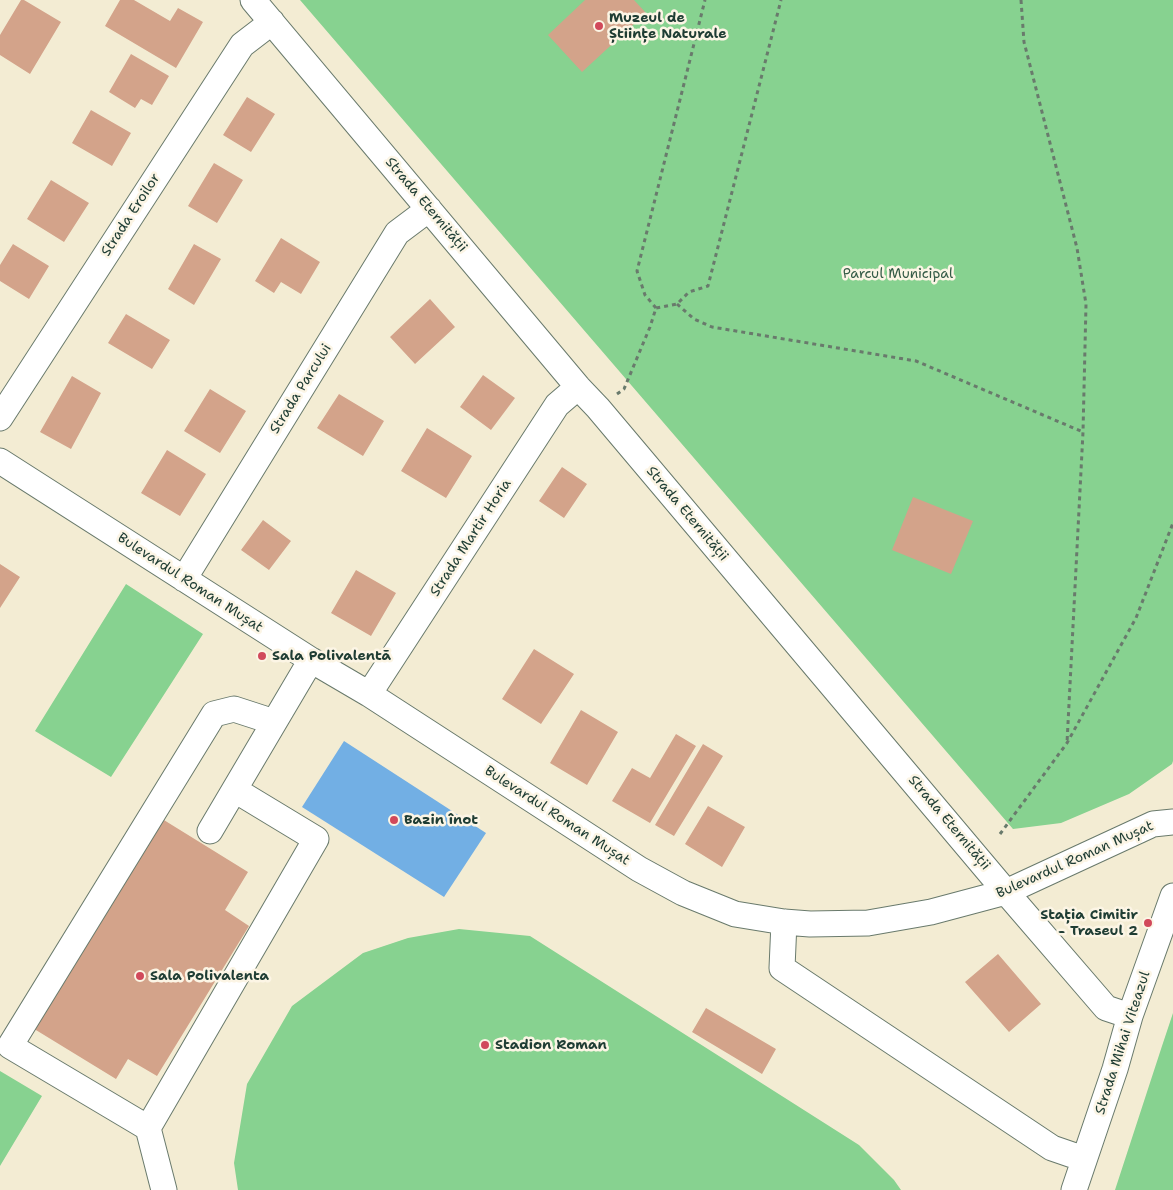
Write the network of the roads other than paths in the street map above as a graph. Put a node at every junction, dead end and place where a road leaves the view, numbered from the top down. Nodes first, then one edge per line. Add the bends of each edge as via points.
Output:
1 (253, 0) edge
2 (272, 22) junction
3 (429, 209) junction
4 (578, 387) junction
5 (0, 418) edge
6 (0, 460) edge
7 (184, 579) junction
8 (311, 660) junction
9 (369, 694) junction
10 (274, 722) junction
11 (234, 790) junction
12 (1173, 822) edge
13 (210, 832) dead end
14 (1006, 892) junction
15 (1173, 896) edge
16 (784, 922) junction
17 (1130, 1016) junction
18 (148, 1128) junction
19 (1084, 1159) junction
20 (164, 1190) edge
21 (1074, 1190) edge

1 - 2 street, Strada Eternității
2 - 3 street, Strada Eternității
2 - 5 street, Strada Eroilor via 242,45
3 - 4 street, Strada Eternității
3 - 7 street, Strada Parcului via 397,233
4 - 9 street, Strada Martir Horia via 557,405
4 - 14 street, Strada Eternității
6 - 7 street, Bulevardul Roman Mușat
7 - 8 street, Bulevardul Roman Mușat
8 - 9 street, Bulevardul Roman Mușat
8 - 10 street
9 - 16 street, Bulevardul Roman Mușat via 639,869 683,893 735,914
10 - 11 street
10 - 18 street via 234,709 214,714 10,1046
11 - 13 street
11 - 18 street via 316,840
12 - 14 street, Bulevardul Roman Mușat via 1153,824
14 - 16 street, Bulevardul Roman Mușat via 931,912 868,923
14 - 17 street, Strada Eternității via 1106,1008
15 - 17 street, Strada Mihai Viteazul
16 - 19 street via 782,968 1052,1148
17 - 19 street, Strada Mihai Viteazul
18 - 20 street
19 - 21 street, Strada Mihai Viteazul

